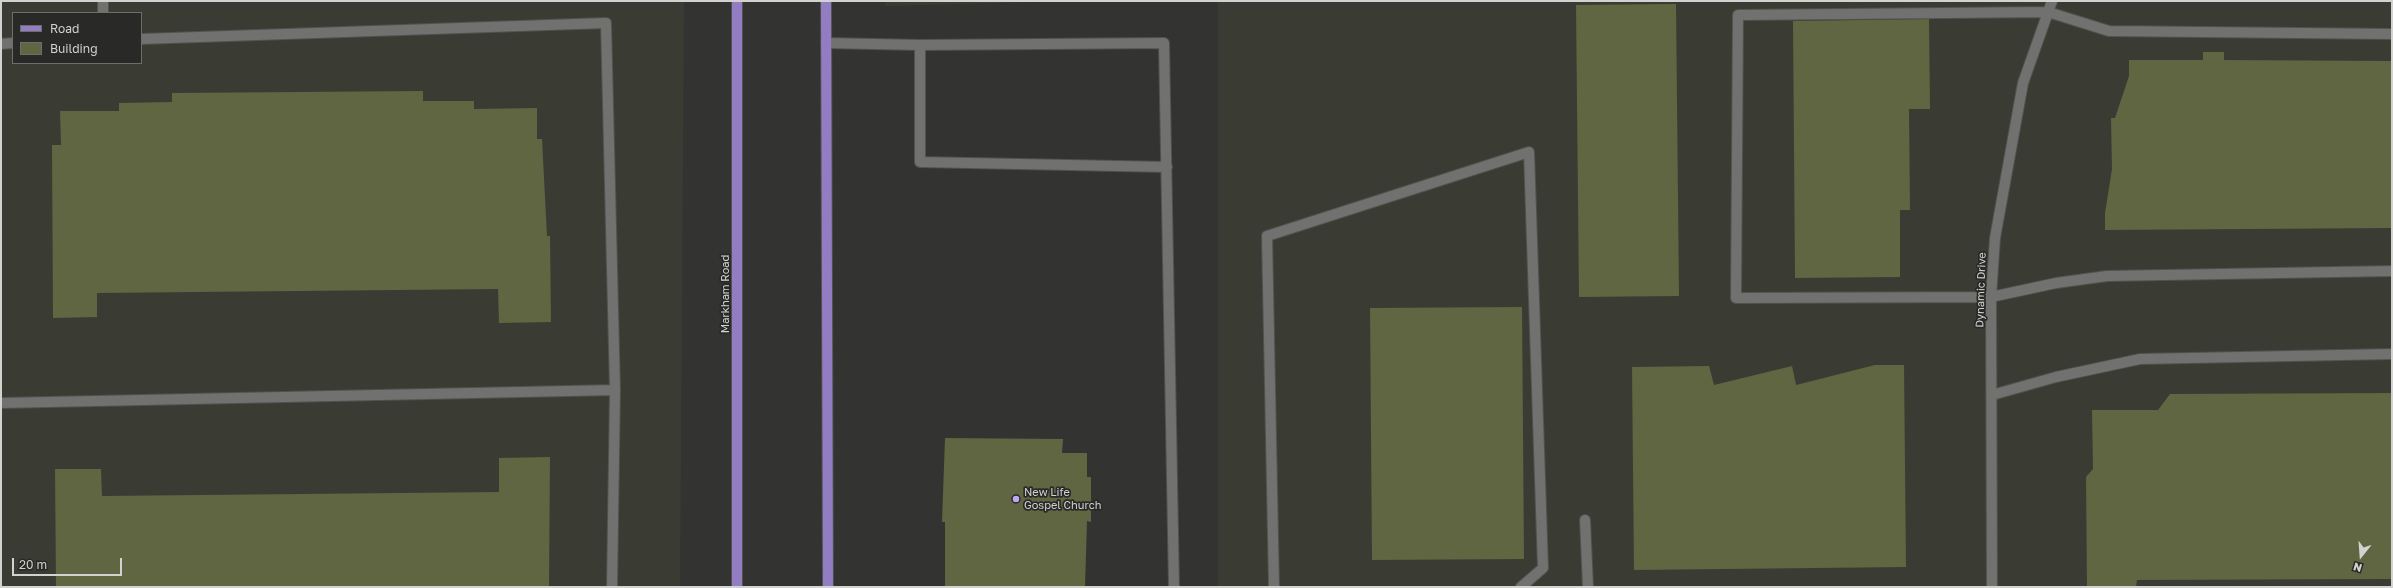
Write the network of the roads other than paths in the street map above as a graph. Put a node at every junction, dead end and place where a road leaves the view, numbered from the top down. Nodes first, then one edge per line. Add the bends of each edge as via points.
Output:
1 (103, 1) edge
2 (737, 1) edge
3 (826, 1) edge
4 (2052, 1) edge
5 (103, 12) edge
6 (2048, 12) junction
7 (2392, 34) edge
8 (142, 39) edge
9 (826, 43) junction
10 (1, 44) edge
11 (12, 44) edge
12 (920, 45) junction
13 (1167, 168) junction
14 (2392, 271) edge
15 (1991, 297) junction
16 (2392, 354) edge
17 (615, 390) junction
18 (1992, 395) junction
19 (1, 403) edge
20 (1585, 520) dead end
21 (612, 587) edge
22 (737, 587) edge
23 (828, 587) edge
24 (1174, 587) edge
25 (1274, 587) edge
26 (1521, 587) edge
27 (1588, 587) edge
28 (1992, 587) edge

1 - 5 street
2 - 22 main road, Markham Road
3 - 9 main road
4 - 6 street, Dynamic Drive
6 - 7 street via 2109,31
6 - 15 street, Dynamic Drive via 2022,83 1995,238
6 - 15 street via 1738,15 1736,298
8 - 17 street via 606,23
9 - 12 street
9 - 23 main road
10 - 11 street
12 - 13 street via 920,162
12 - 13 street via 1164,43
13 - 24 street
14 - 15 street via 2107,276 2056,283
15 - 18 street, Dynamic Drive
16 - 18 street via 2140,359 2056,377
17 - 19 street
17 - 21 street
18 - 28 street, Dynamic Drive
20 - 27 street
25 - 26 street via 1267,236 1529,152 1543,568

